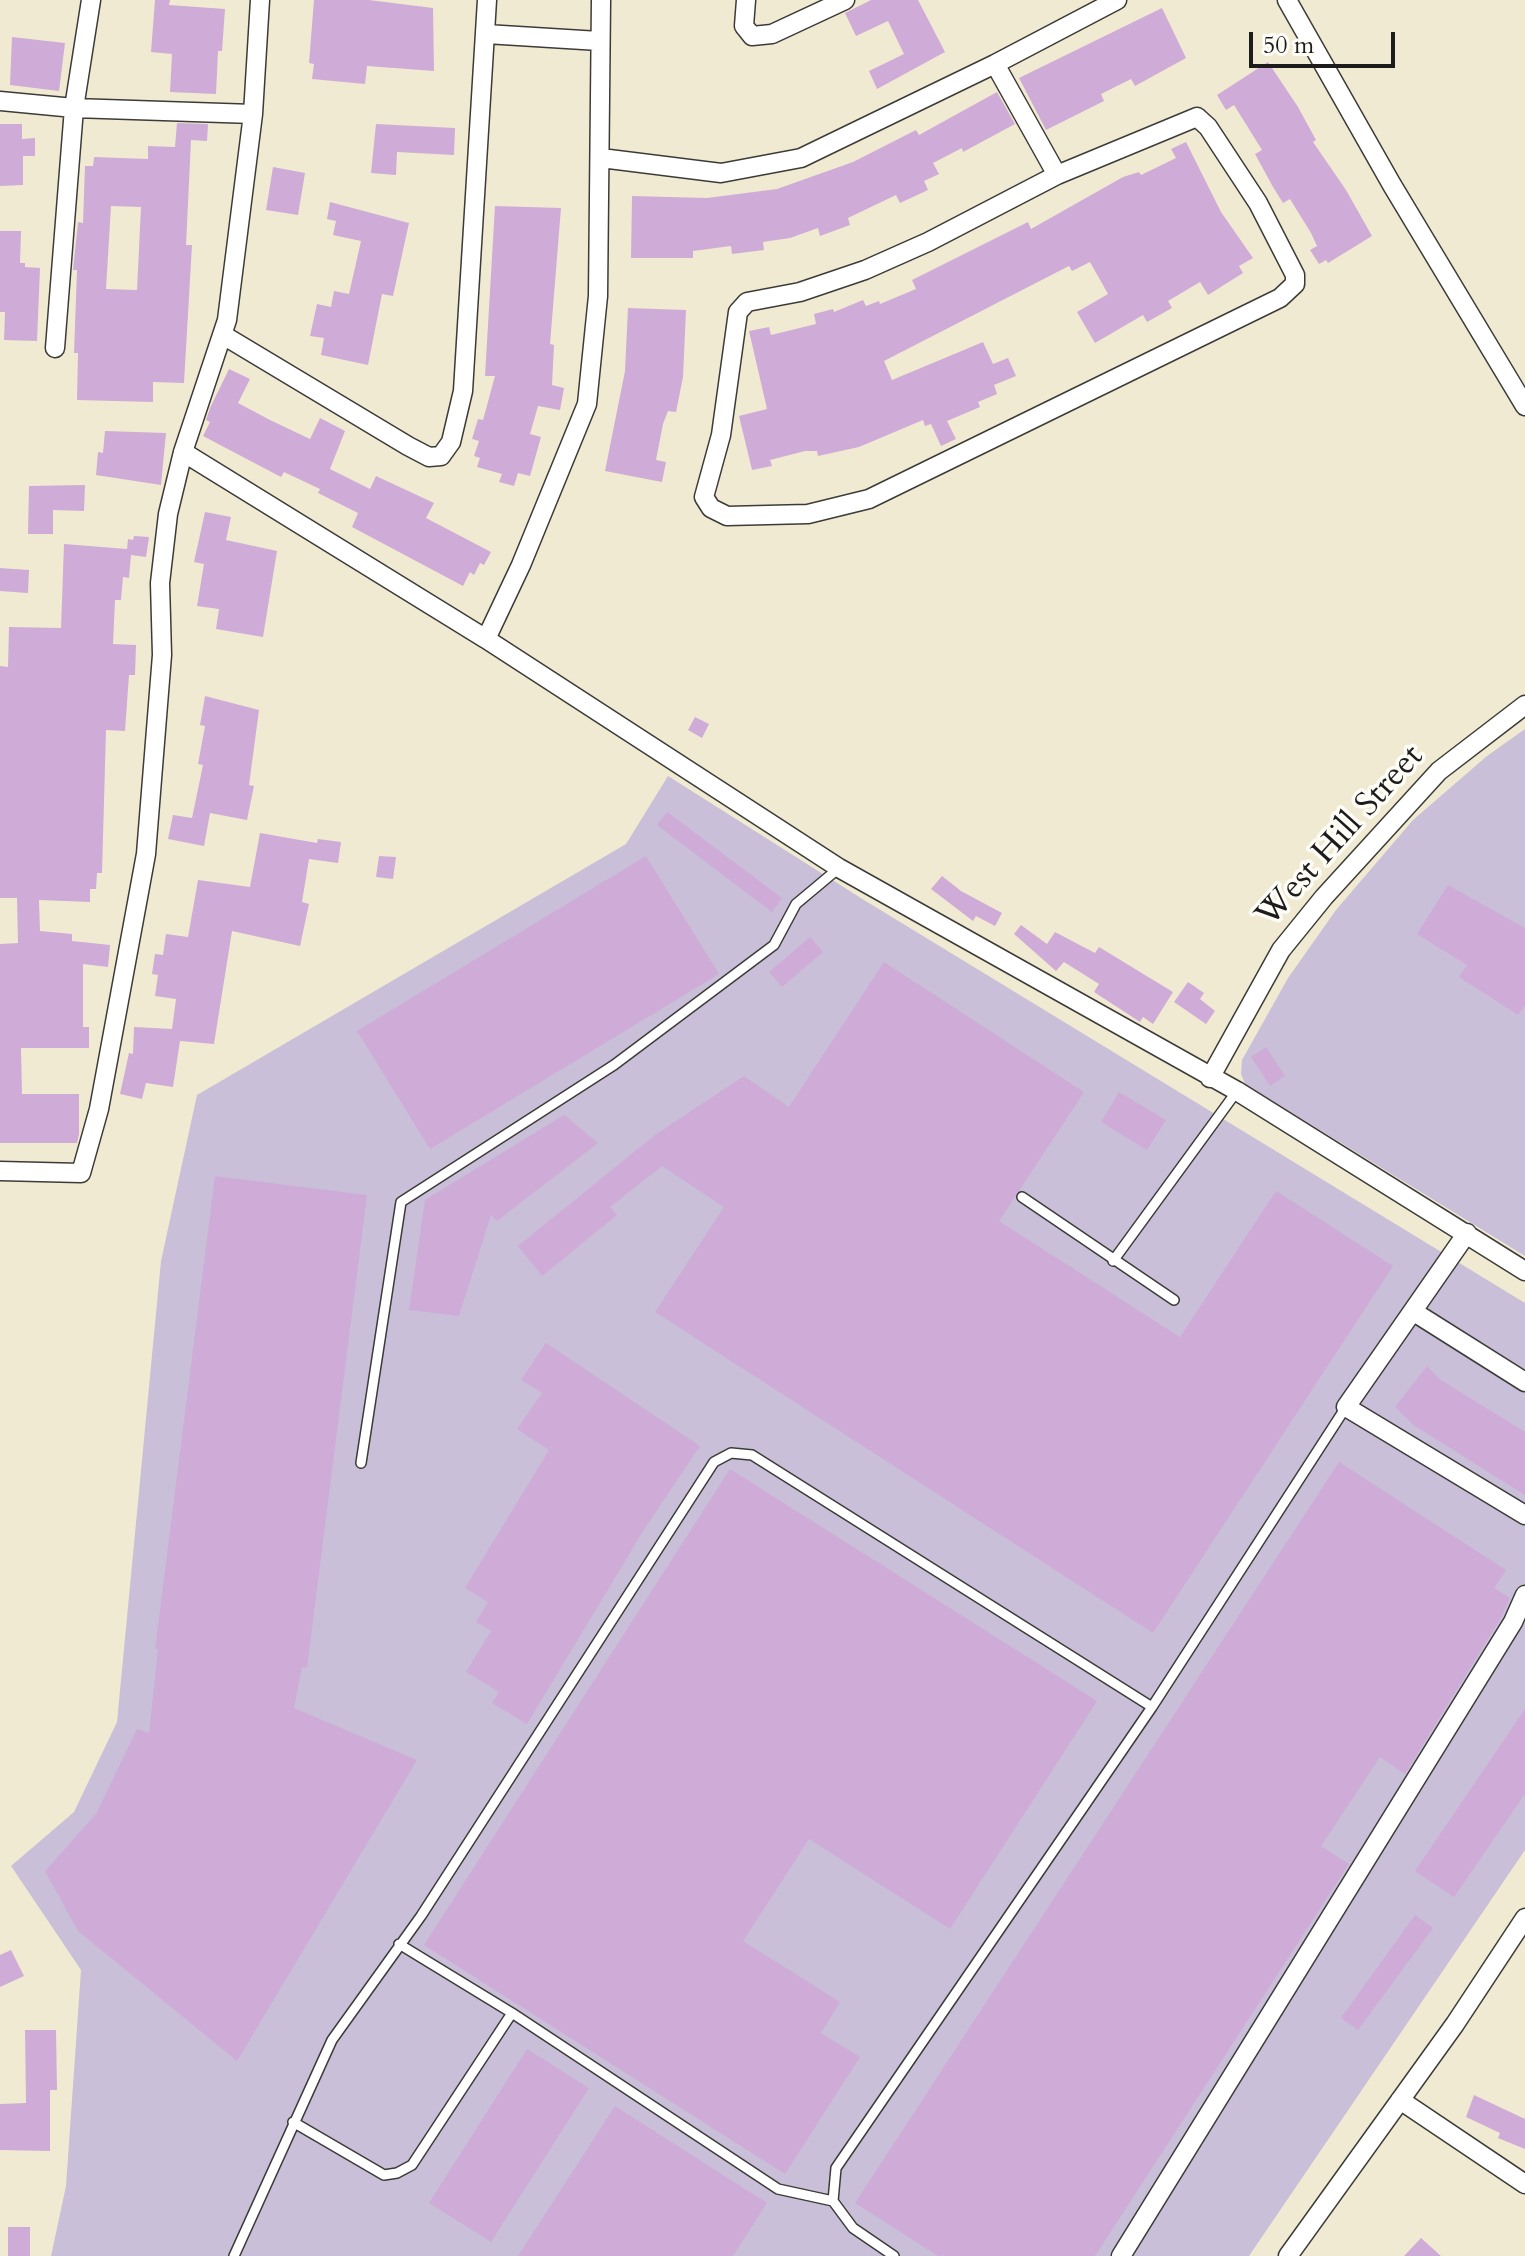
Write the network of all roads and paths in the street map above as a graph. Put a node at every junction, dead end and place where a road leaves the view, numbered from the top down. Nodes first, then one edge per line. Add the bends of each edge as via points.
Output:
1 (91, 0) edge
2 (260, 0) edge
3 (487, 0) edge
4 (601, 0) edge
5 (746, 0) edge
6 (845, 0) edge
7 (1117, 0) edge
8 (1287, 0) edge
9 (486, 34) junction
10 (599, 41) junction
11 (995, 64) junction
12 (0, 101) edge
13 (74, 108) junction
14 (253, 114) junction
15 (601, 158) junction
16 (1057, 175) junction
17 (223, 335) junction
18 (55, 348) dead end
19 (1525, 406) edge
20 (183, 452) junction
21 (486, 639) junction
22 (1525, 705) edge
23 (839, 868) junction
24 (1210, 1078) junction
25 (1237, 1091) junction
26 (0, 1171) edge
27 (1022, 1197) dead end
28 (1467, 1233) junction
29 (1113, 1261) junction
30 (1525, 1271) edge
31 (1174, 1300) dead end
32 (1414, 1312) junction
33 (1525, 1382) edge
34 (1346, 1407) junction
35 (361, 1463) dead end
36 (1525, 1515) edge
37 (1525, 1595) edge
38 (1152, 1707) junction
39 (1525, 1918) edge
40 (399, 1944) junction
41 (512, 2013) junction
42 (1400, 2100) junction
43 (293, 2122) junction
44 (1525, 2184) edge
45 (833, 2201) junction
46 (234, 2256) edge
47 (894, 2256) edge
48 (1121, 2256) edge
49 (1288, 2256) edge

1 - 13 street
2 - 14 street
3 - 9 street
4 - 10 street
5 - 6 street via 744,26 752,36 772,34
7 - 11 street
8 - 19 street
9 - 10 street
9 - 17 street via 463,391 451,442 441,456 429,457 408,446
10 - 15 street
11 - 15 street via 801,158 721,173
11 - 16 street
12 - 13 street
13 - 14 street
13 - 18 street
14 - 17 street
15 - 21 street via 595,355 587,404
16 - 16 street via 865,270 800,292 747,302 735,324 721,435 704,497 711,508 727,516 808,514 869,499 1280,298 1295,284 1258,203 1197,117
17 - 20 street
20 - 21 street
20 - 26 street via 168,514 160,583 162,655 146,854 99,1109 81,1173
21 - 23 street
22 - 24 street, West Hill Street via 1439,771 1324,897 1281,950
23 - 24 street
23 - 35 lane via 796,904 774,945 614,1065 401,1202
24 - 25 street
25 - 28 street
25 - 29 lane
27 - 29 lane
28 - 30 street
28 - 32 street
29 - 31 lane
32 - 33 street
32 - 34 street
34 - 36 street
34 - 38 lane
37 - 48 street
38 - 40 lane via 752,1455 731,1453 714,1462
38 - 45 lane via 836,2168
39 - 42 street
40 - 41 lane
40 - 43 lane via 332,2040
41 - 43 lane via 412,2165 397,2173 384,2175
41 - 45 lane via 778,2189
42 - 44 street
42 - 49 street
43 - 46 lane
45 - 47 lane via 853,2228

